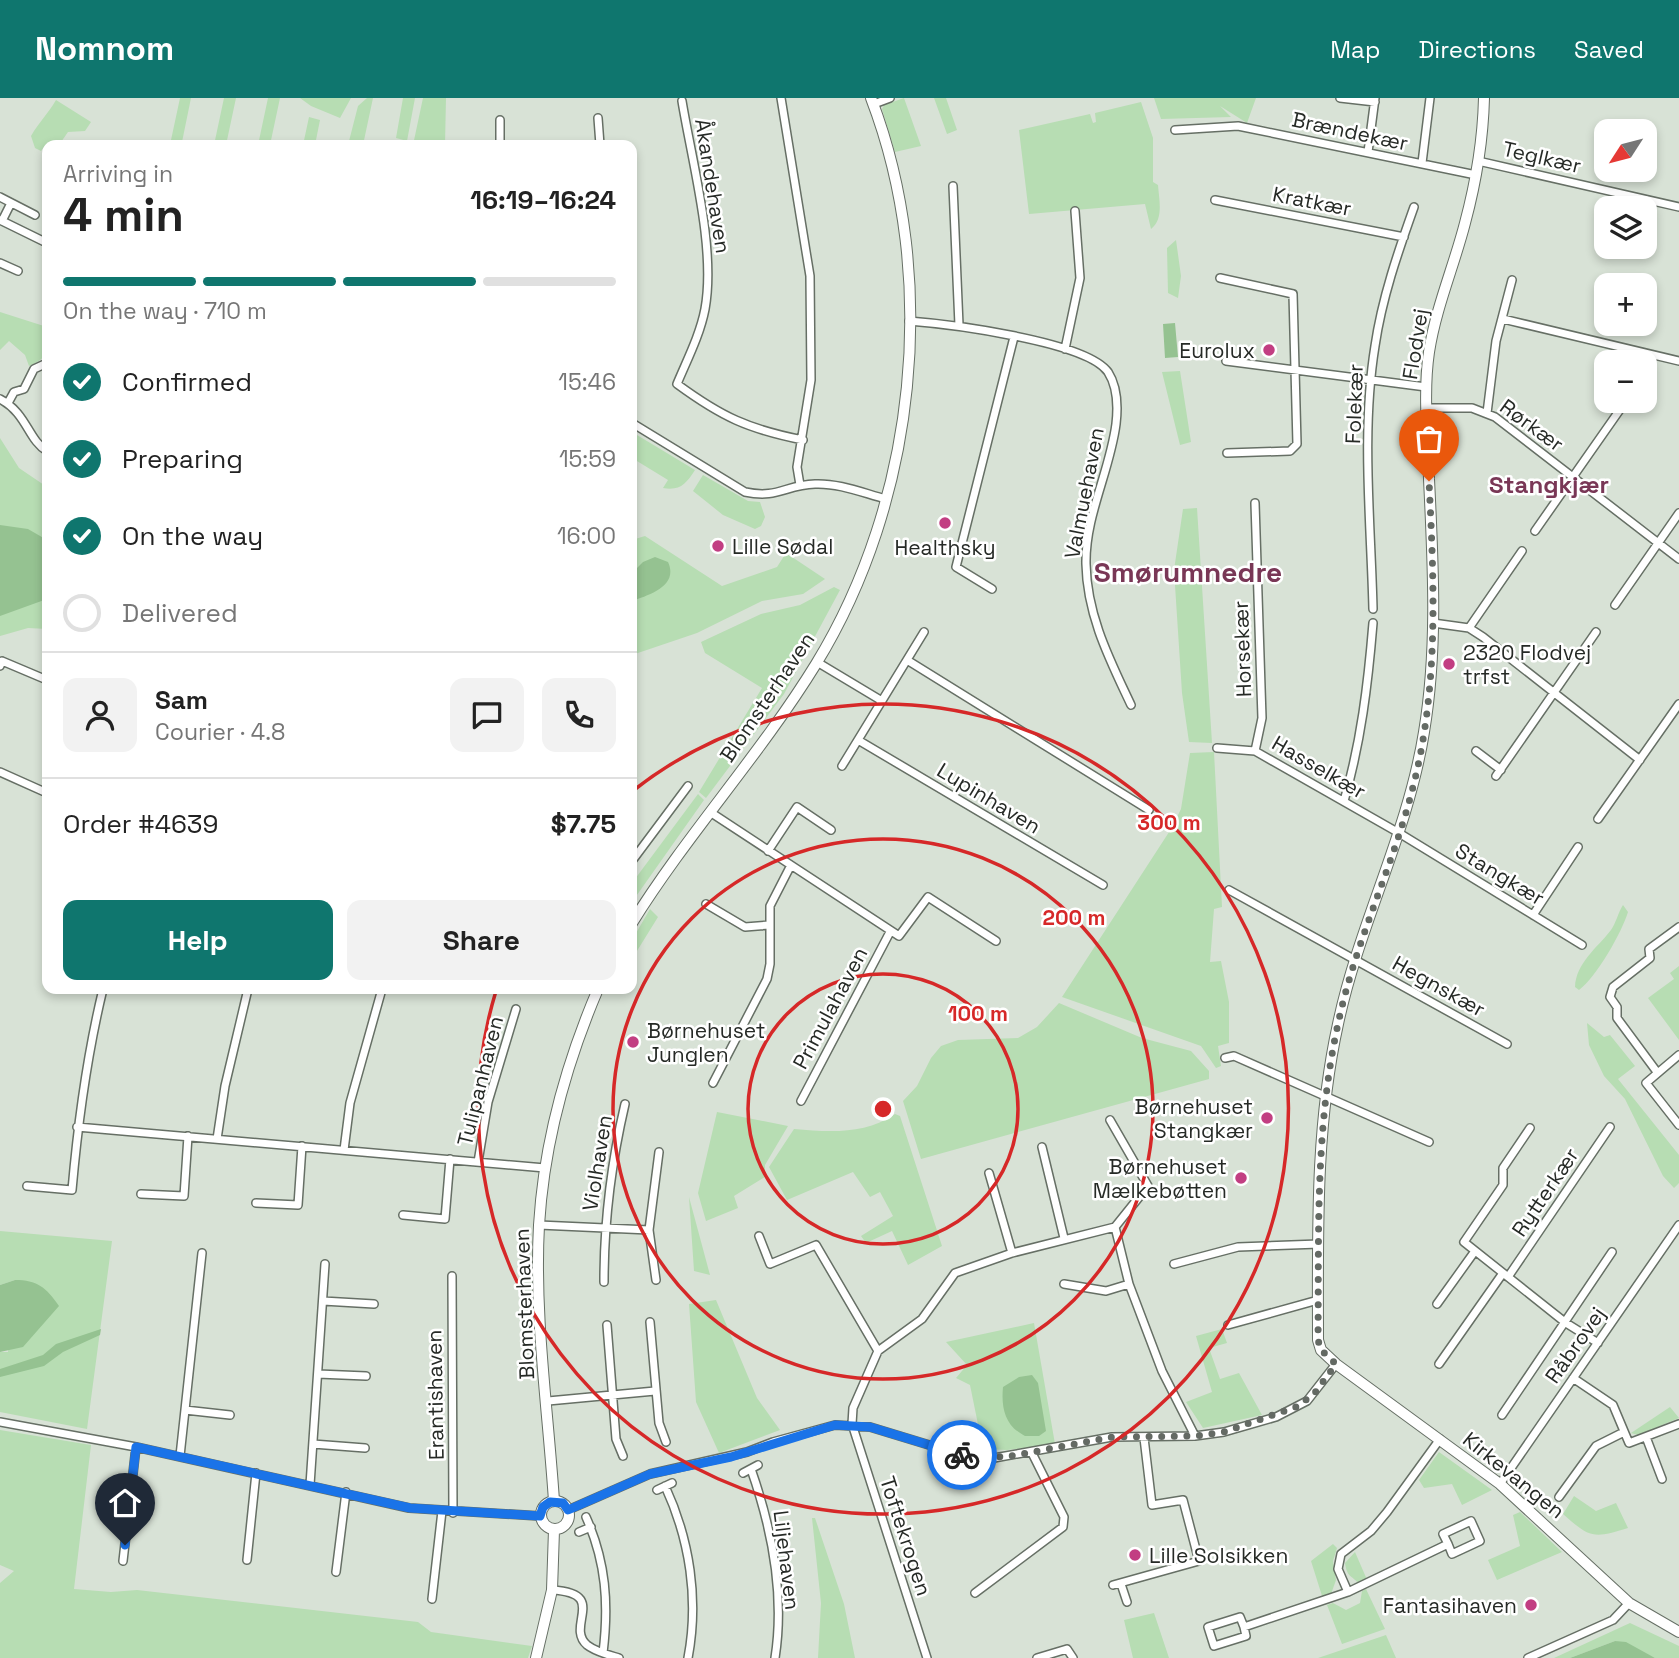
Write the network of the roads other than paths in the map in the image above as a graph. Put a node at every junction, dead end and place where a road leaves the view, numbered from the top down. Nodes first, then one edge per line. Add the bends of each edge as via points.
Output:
1 (781, 98) edge
2 (890, 98) edge
3 (1340, 98) edge
4 (1430, 98) edge
5 (1484, 98) edge
6 (1375, 100) edge
7 (682, 101) dead end
8 (872, 101) edge
9 (598, 118) dead end
10 (500, 120) dead end
11 (1175, 130) dead end
12 (500, 140) edge
13 (600, 140) edge
14 (1368, 152) junction
15 (1478, 161) junction
16 (1422, 163) junction
17 (1476, 175) junction
18 (953, 186) dead end
19 (0, 197) edge
20 (1215, 200) dead end
21 (11, 203) junction
22 (1414, 206) dead end
23 (1679, 207) edge
24 (1075, 211) dead end
25 (35, 215) dead end
26 (1, 220) edge
27 (1404, 237) junction
28 (42, 240) edge
29 (0, 263) edge
30 (18, 271) dead end
31 (1220, 278) dead end
32 (1513, 280) dead end
33 (1503, 319) junction
34 (909, 321) junction
35 (959, 325) junction
36 (1014, 337) junction
37 (1065, 349) junction
38 (1226, 360) dead end
39 (1679, 361) edge
40 (42, 365) edge
41 (1296, 370) junction
42 (1372, 379) junction
43 (1426, 387) junction
44 (0, 398) edge
45 (8, 403) junction
46 (1426, 408) junction
47 (1487, 413) junction
48 (1618, 413) edge
49 (637, 426) edge
50 (803, 440) junction
51 (42, 448) edge
52 (1227, 453) dead end
53 (1573, 476) junction
54 (800, 485) junction
55 (886, 499) junction
56 (1255, 503) dead end
57 (1679, 513) edge
58 (1535, 531) dead end
59 (1658, 543) junction
60 (1522, 551) dead end
61 (1679, 559) edge
62 (992, 589) dead end
63 (1615, 605) dead end
64 (1373, 609) dead end
65 (1373, 623) dead end
66 (1433, 623) junction
67 (1469, 628) junction
68 (924, 632) dead end
69 (1596, 632) dead end
70 (907, 660) junction
71 (817, 662) junction
72 (0, 666) edge
73 (42, 678) edge
74 (1554, 692) junction
75 (882, 701) junction
76 (1679, 704) edge
77 (1131, 705) dead end
78 (858, 740) junction
79 (1217, 748) dead end
80 (1255, 751) junction
81 (1476, 751) dead end
82 (1640, 760) junction
83 (842, 766) dead end
84 (0, 772) edge
85 (688, 786) dead end
86 (42, 791) edge
87 (1344, 801) junction
88 (1149, 810) dead end
89 (709, 812) junction
90 (1598, 820) dead end
91 (831, 830) dead end
92 (1399, 833) junction
93 (1578, 847) dead end
94 (768, 851) junction
95 (637, 854) edge
96 (790, 867) junction
97 (1103, 885) dead end
98 (1229, 890) dead end
99 (706, 905) dead end
100 (637, 915) edge
101 (1533, 915) junction
102 (769, 925) junction
103 (1679, 927) edge
104 (890, 932) junction
105 (996, 941) dead end
106 (1582, 945) dead end
107 (1354, 958) junction
108 (102, 994) edge
109 (247, 994) edge
110 (381, 994) edge
111 (596, 994) edge
112 (516, 1009) dead end
113 (1507, 1044) dead end
114 (1679, 1055) edge
115 (1225, 1058) dead end
116 (1657, 1072) junction
117 (713, 1083) dead end
118 (1326, 1095) junction
119 (800, 1101) dead end
120 (625, 1104) dead end
121 (1110, 1120) dead end
122 (1679, 1125) edge
123 (77, 1127) junction
124 (1530, 1128) dead end
125 (1610, 1128) dead end
126 (188, 1136) junction
127 (217, 1139) junction
128 (1429, 1142) dead end
129 (302, 1146) junction
130 (1042, 1147) dead end
131 (344, 1150) junction
132 (659, 1152) dead end
133 (450, 1159) junction
134 (478, 1162) junction
135 (545, 1168) junction
136 (989, 1173) dead end
137 (27, 1186) dead end
138 (141, 1194) dead end
139 (256, 1203) dead end
140 (403, 1215) dead end
141 (539, 1225) junction
142 (1679, 1225) edge
143 (1115, 1227) junction
144 (604, 1228) junction
145 (649, 1230) junction
146 (759, 1236) dead end
147 (1064, 1238) junction
148 (1319, 1244) junction
149 (1475, 1251) junction
150 (1612, 1252) dead end
151 (202, 1253) dead end
152 (1012, 1253) junction
153 (325, 1264) dead end
154 (1174, 1264) dead end
155 (1506, 1275) junction
156 (452, 1276) dead end
157 (656, 1280) dead end
158 (604, 1282) dead end
159 (1064, 1284) dead end
160 (1129, 1284) junction
161 (1318, 1300) junction
162 (323, 1301) junction
163 (374, 1304) dead end
164 (1437, 1304) dead end
165 (650, 1322) dead end
166 (1566, 1323) junction
167 (607, 1325) dead end
168 (1228, 1325) dead end
169 (1598, 1343) junction
170 (1321, 1350) joint
171 (878, 1351) junction
172 (1336, 1364) junction
173 (1439, 1364) dead end
174 (318, 1374) junction
175 (366, 1376) dead end
176 (1573, 1378) junction
177 (656, 1391) junction
178 (613, 1394) junction
179 (548, 1401) junction
180 (185, 1410) junction
181 (230, 1415) dead end
182 (1502, 1415) dead end
183 (0, 1422) edge
184 (852, 1424) junction
185 (1679, 1424) edge
186 (1624, 1432) junction
187 (1195, 1436) junction
188 (1646, 1437) junction
189 (1144, 1438) junction
190 (1440, 1439) junction
191 (666, 1442) dead end
192 (313, 1444) junction
193 (136, 1447) junction
194 (365, 1447) dead end
195 (1032, 1453) junction
196 (180, 1456) junction
197 (623, 1457) dead end
198 (751, 1469) dead end
199 (256, 1473) junction
200 (1662, 1479) dead end
201 (1500, 1484) junction
202 (310, 1485) junction
203 (657, 1490) dead end
204 (346, 1492) junction
205 (1559, 1497) dead end
206 (554, 1501) junction
207 (568, 1510) junction
208 (442, 1511) junction
209 (453, 1513) junction
210 (540, 1516) junction
211 (586, 1517) dead end
212 (591, 1527) junction
213 (554, 1530) junction
214 (579, 1532) dead end
215 (1448, 1544) junction
216 (247, 1560) dead end
217 (123, 1561) dead end
218 (336, 1572) dead end
219 (552, 1590) junction
220 (1348, 1592) junction
221 (975, 1593) dead end
222 (432, 1599) dead end
223 (1127, 1602) dead end
224 (1629, 1603) junction
225 (1244, 1627) junction
226 (1679, 1632) edge
227 (603, 1653) junction
228 (536, 1658) edge
229 (619, 1658) edge
230 (688, 1658) edge
231 (775, 1658) edge
232 (927, 1658) edge
233 (1037, 1658) edge
234 (1073, 1658) edge
235 (1528, 1658) edge

1 - 50 street via 810,276 812,352
2 - 8 street
3 - 6 street
4 - 16 street
5 - 15 street, Flodvej
6 - 14 street
7 - 50 street, Åkandehaven via 708,261 705,308 677,384 736,422
8 - 34 street, Blomsterhaven via 890,157 903,226
9 - 13 street
10 - 12 street
11 - 14 street, Brændekær via 1238,126
14 - 16 street, Brændekær
15 - 17 street, Flodvej
15 - 23 street, Teglkær
16 - 17 street, Brændekær
17 - 43 street, Flodvej via 1434,323
18 - 35 street
19 - 21 street
20 - 27 street, Kratkær
21 - 25 street
21 - 26 street
22 - 27 street, Folekær
24 - 37 street via 1080,278
26 - 28 street
27 - 42 street, Folekær via 1381,309
29 - 30 street
31 - 41 street via 1293,294
32 - 33 street
33 - 39 street
33 - 47 street
34 - 35 street, Valmuehaven
34 - 55 street, Blomsterhaven via 902,426
35 - 36 street, Valmuehaven
36 - 37 street, Valmuehaven
36 - 62 street via 956,567
37 - 77 street, Valmuehaven via 1102,367 1114,385 1116,424 1086,562 1093,618
38 - 41 street
40 - 45 street
41 - 42 street
41 - 52 street via 1297,444 1290,451
42 - 43 street
42 - 64 street, Folekær via 1368,428
43 - 46 street, Flodvej
44 - 45 street
45 - 51 street via 22,414
46 - 47 street, Rørkær via 1461,407
46 - 66 street, Flodvej
47 - 53 street, Rørkær
48 - 53 street, Rørkær
49 - 54 street via 745,492 765,496
50 - 54 street via 797,467
53 - 58 street, Rørkær
53 - 59 street, Rørkær
54 - 55 street via 832,485
55 - 71 street, Blomsterhaven via 862,571
56 - 80 street, Horsekær via 1262,718
57 - 59 street
59 - 61 street, Rørkær
59 - 63 street
60 - 67 street
65 - 87 street via 1368,689
66 - 67 street
66 - 92 street, Flodvej via 1424,731
67 - 74 street
68 - 70 street
69 - 74 street
70 - 75 street
70 - 88 street
71 - 75 street
71 - 89 street, Blomsterhaven
72 - 73 street via 2,661
74 - 81 street via 1499,773
74 - 82 street
75 - 78 street
76 - 82 street
78 - 83 street
78 - 97 street, Lupinhaven
79 - 80 street, Hasselkær
80 - 87 street, Hasselkær
82 - 90 street
84 - 86 street
85 - 95 street
87 - 92 street, Hasselkær
89 - 94 street, Primulahaven
89 - 100 street, Blomsterhaven
91 - 94 street via 797,807
92 - 101 street, Stangkær
92 - 107 street, Flodvej
93 - 101 street
94 - 96 street, Primulahaven
96 - 102 street via 774,892
96 - 104 street, Primulahaven
98 - 107 street, Hegnskær
99 - 102 street via 745,927
101 - 106 street, Stangkær
102 - 117 street via 767,979
103 - 116 street via 1649,949 1650,958 1612,987 1609,997 1617,1007 1616,1018
104 - 105 street, Primulahaven via 899,936 904,932 928,897
104 - 119 street, Primulahaven
107 - 113 street, Hegnskær
107 - 118 street, Flodvej
108 - 123 street
109 - 127 street
110 - 131 street via 350,1103
111 - 135 street, Blomsterhaven via 573,1052
112 - 134 street, Tulipanhaven via 488,1102
114 - 116 street
115 - 118 street via 1234,1056
116 - 122 street via 1646,1083
118 - 128 street
118 - 148 street, Flodvej
120 - 144 street, Violhaven
121 - 143 street via 1148,1186
123 - 126 street, Tulipanhaven
123 - 137 street via 72,1190
124 - 149 street, Rytterkær via 1503,1168 1503,1185 1464,1242
125 - 155 street, Rytterkær
126 - 127 street, Tulipanhaven
126 - 138 street via 184,1196
127 - 129 street, Tulipanhaven
129 - 131 street, Tulipanhaven
129 - 139 street via 298,1205
130 - 147 street
131 - 133 street, Tulipanhaven
132 - 145 street
133 - 134 street, Tulipanhaven
133 - 140 street, Tulipanhaven via 445,1219
134 - 135 street, Tulipanhaven
135 - 141 street, Blomsterhaven
136 - 152 street
141 - 144 street, Violhaven
141 - 179 street, Blomsterhaven
142 - 169 street, Råbrovej
143 - 147 street
143 - 160 street
144 - 145 street, Violhaven
144 - 158 street, Violhaven
145 - 157 street
146 - 171 street via 770,1264 816,1245
147 - 152 street
148 - 154 street via 1238,1247
148 - 161 street, Flodvej
149 - 155 street
149 - 164 street
150 - 166 street
151 - 180 street
152 - 171 street via 955,1273 922,1319
153 - 162 street
155 - 166 street
155 - 173 street, Rytterkær
156 - 209 street, Erantishaven
159 - 160 street via 1106,1291
160 - 187 street via 1162,1371
161 - 168 street
161 - 170 street, Flodvej
162 - 163 street
162 - 174 street
165 - 177 street
166 - 169 street
166 - 182 street
167 - 178 street
169 - 176 street, Råbrovej
170 - 172 street, Kirkevangen
171 - 184 street via 853,1408
172 - 187 street via 1314,1394 1296,1407 1249,1426
172 - 190 street, Kirkevangen
174 - 175 street
174 - 192 street
176 - 186 street via 1613,1405
176 - 201 street, Råbrovej
177 - 178 street
177 - 191 street
178 - 179 street
178 - 197 street via 616,1439
179 - 206 street, Blomsterhaven
180 - 181 street
180 - 196 street
183 - 193 street
184 - 195 street via 962,1455 994,1458
184 - 207 street via 650,1474
184 - 232 street, Toftekrogen
185 - 188 street
186 - 188 street via 1629,1443
186 - 205 street via 1595,1446
187 - 189 street
188 - 200 street
189 - 195 street via 1112,1437
189 - 223 street via 1152,1505 1183,1500 1199,1561 1117,1585
190 - 201 street, Kirkevangen
190 - 220 street via 1387,1513 1341,1554 1338,1569
192 - 194 street
192 - 202 street
193 - 196 street
193 - 217 street
195 - 221 street via 1064,1517 1063,1527
196 - 199 street
198 - 231 street, Liljehaven via 763,1504 776,1578
199 - 202 street
199 - 216 street
201 - 224 street, Kirkevangen
202 - 204 street
203 - 230 street via 669,1485 691,1569
204 - 208 street
204 - 218 street
206 - 207 street
206 - 210 street via 546,1504
207 - 213 street via 567,1523
208 - 209 street
208 - 222 street
209 - 210 street
210 - 213 street
211 - 212 street
212 - 214 street
212 - 227 street via 607,1593
213 - 219 street
215 - 215 street via 1443,1534 1471,1521 1480,1541 1452,1554
215 - 220 street
219 - 227 street via 573,1593 581,1600 580,1634 586,1644
219 - 228 street
220 - 225 street
224 - 226 street, Kirkevangen
224 - 235 street via 1613,1620
225 - 225 street via 1247,1636 1214,1646 1208,1627 1240,1617
227 - 229 street
233 - 234 street via 1067,1649

